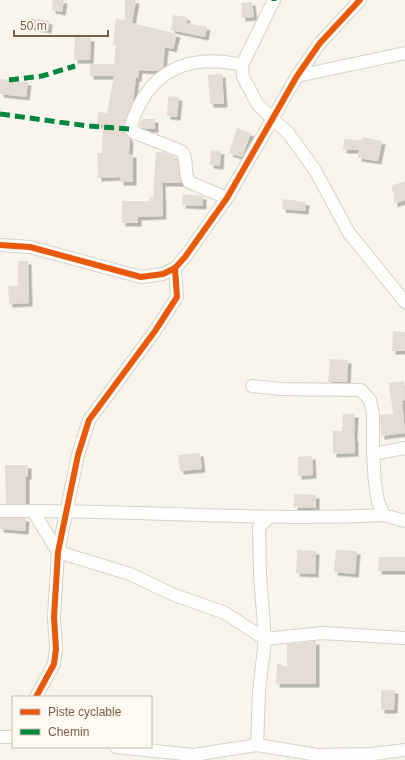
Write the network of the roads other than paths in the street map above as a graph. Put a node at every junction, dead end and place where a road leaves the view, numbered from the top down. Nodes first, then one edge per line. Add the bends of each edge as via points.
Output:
1 (274, 0) edge
2 (360, 0) edge
3 (405, 54) edge
4 (242, 65) junction
5 (298, 76) junction
6 (273, 117) junction
7 (227, 198) junction
8 (0, 245) edge
9 (175, 268) junction
10 (405, 302) edge
11 (252, 386) dead end
12 (405, 448) edge
13 (373, 454) junction
14 (0, 511) edge
15 (34, 511) junction
16 (67, 511) junction
17 (384, 515) junction
18 (269, 517) junction
19 (405, 521) edge
20 (58, 552) junction
21 (405, 638) edge
22 (265, 639) junction
23 (37, 696) edge
24 (0, 737) edge
25 (12, 737) edge
26 (257, 745) junction
27 (126, 748) edge
28 (405, 750) edge
29 (372, 757) edge

1 - 4 street
2 - 5 street via 320,44
3 - 5 street
4 - 6 street via 243,77 258,105
4 - 7 street via 208,62 179,66 166,73 141,100 130,129 181,151 185,156 189,182
5 - 6 street
6 - 7 street
6 - 10 street via 315,170 349,233
7 - 9 street
8 - 9 street via 30,247 141,277 163,274
9 - 16 street via 177,297 89,420 78,454
11 - 13 street via 361,390 370,400 373,414
12 - 13 street
13 - 17 street via 378,502
14 - 15 street
15 - 16 street
15 - 20 street
16 - 18 street
16 - 20 street
17 - 18 street via 336,518
17 - 19 street
18 - 22 street via 259,527
20 - 22 street via 130,574 172,594 225,613
20 - 23 street via 54,664
21 - 22 street via 322,633
22 - 26 street
24 - 25 street
26 - 27 street via 194,755
26 - 29 street via 318,755
28 - 29 street

